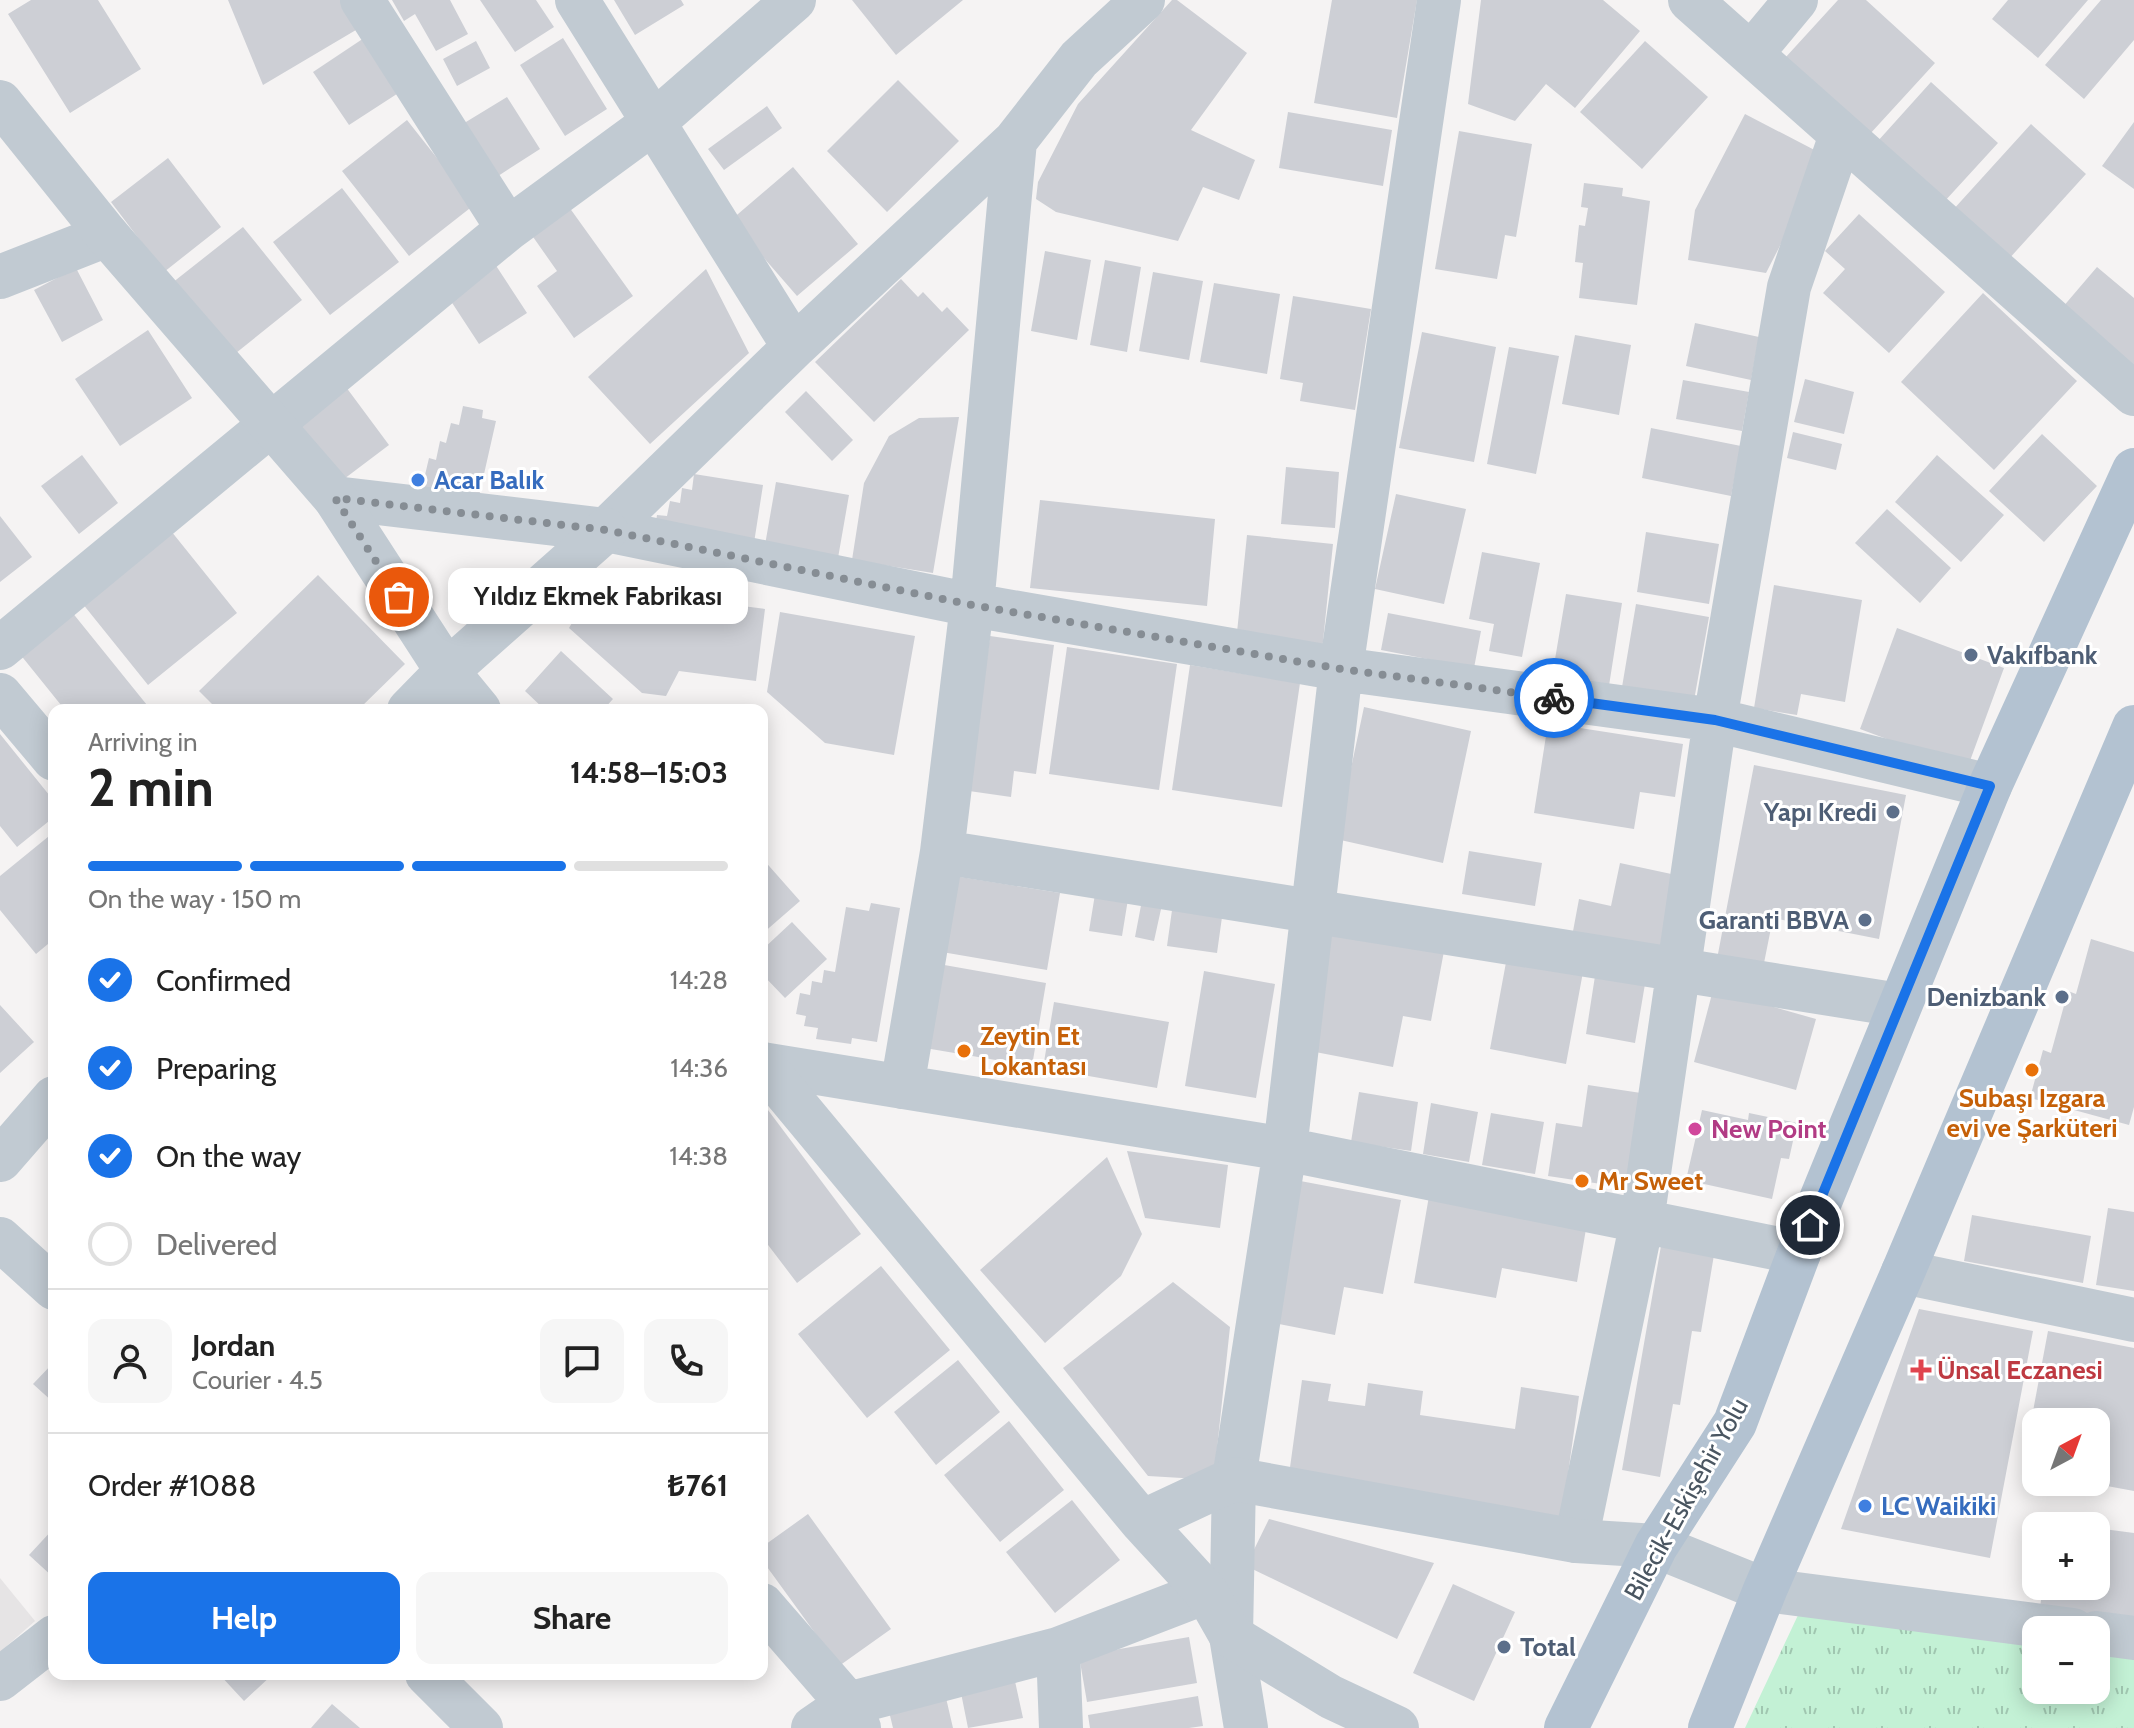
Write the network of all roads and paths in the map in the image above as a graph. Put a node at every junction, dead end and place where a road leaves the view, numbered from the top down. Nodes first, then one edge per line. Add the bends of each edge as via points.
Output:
1 (362, 0) edge
2 (577, 0) edge
3 (794, 0) edge
4 (1143, 0) edge
5 (1439, 0) edge
6 (1690, 0) edge
7 (1796, 0) edge
8 (1751, 54) junction
9 (0, 102) edge
10 (654, 122) junction
11 (1841, 135) junction
12 (1015, 141) junction
13 (508, 229) junction
14 (107, 235) junction
15 (0, 277) edge
16 (794, 347) junction
17 (2134, 394) edge
18 (272, 425) junction
19 (2134, 470) edge
20 (335, 498) junction
21 (606, 530) junction
22 (972, 605) junction
23 (0, 648) edge
24 (1341, 669) junction
25 (447, 671) junction
26 (0, 695) edge
27 (415, 704) edge
28 (474, 704) edge
29 (1715, 720) junction
30 (2130, 746) edge
31 (48, 752) edge
32 (1990, 786) junction
33 (942, 852) junction
34 (1313, 911) junction
35 (1678, 969) junction
36 (1899, 1005) junction
37 (768, 1065) edge
38 (768, 1071) edge
39 (902, 1087) junction
40 (48, 1105) edge
41 (1285, 1149) junction
42 (0, 1160) edge
43 (1642, 1221) junction
44 (0, 1239) edge
45 (1799, 1253) junction
46 (1903, 1272) junction
47 (48, 1283) edge
48 (2134, 1320) edge
49 (1234, 1479) junction
50 (1142, 1522) junction
51 (1576, 1541) junction
52 (1656, 1546) junction
53 (1765, 1590) junction
54 (1206, 1592) junction
55 (768, 1614) edge
56 (2022, 1623) edge
57 (2110, 1635) edge
58 (1231, 1636) junction
59 (2134, 1638) edge
60 (48, 1642) edge
61 (1058, 1649) junction
62 (0, 1679) edge
63 (433, 1680) edge
64 (840, 1720) edge
65 (481, 1728) edge
66 (1061, 1728) edge
67 (1246, 1728) edge
68 (1397, 1728) edge
69 (1566, 1728) edge
70 (1710, 1728) edge

1 - 13 street
2 - 10 street
3 - 10 street
4 - 12 street via 1079,59
5 - 24 street
6 - 8 street
7 - 8 street
8 - 11 street
9 - 14 street
10 - 13 street
10 - 16 street
11 - 17 street
11 - 29 street via 1789,287
12 - 16 street
12 - 22 street
13 - 18 street
14 - 15 street
14 - 18 street
16 - 21 street
18 - 20 street
18 - 23 street
19 - 32 main road, Bilecik-Eskişehir Yolu
20 - 21 street
20 - 25 street
21 - 22 street
21 - 25 street
22 - 24 street
22 - 33 street
24 - 29 street
24 - 34 street
25 - 27 street
25 - 28 street
26 - 31 street
29 - 32 street
29 - 35 street
30 - 46 main road
32 - 36 main road, Bilecik-Eskişehir Yolu
33 - 34 street
33 - 39 street
34 - 35 street
34 - 41 street
35 - 36 street
35 - 43 street
36 - 45 main road, Bilecik-Eskişehir Yolu
37 - 39 street
38 - 50 street
39 - 41 street
40 - 42 street
41 - 43 street
41 - 49 street
43 - 45 street
43 - 51 street
44 - 47 street
45 - 52 main road, Bilecik-Eskişehir Yolu via 1735,1423
46 - 48 street
46 - 53 main road
49 - 50 street
49 - 51 street
49 - 58 street
50 - 54 street
51 - 52 street
52 - 53 street
52 - 69 main road, Bilecik-Eskişehir Yolu
53 - 56 street
53 - 70 main road
54 - 58 street
54 - 61 street
55 - 64 street
57 - 59 street
58 - 67 street
58 - 68 street via 1331,1697
60 - 62 street
61 - 64 street
61 - 66 street
63 - 65 street

